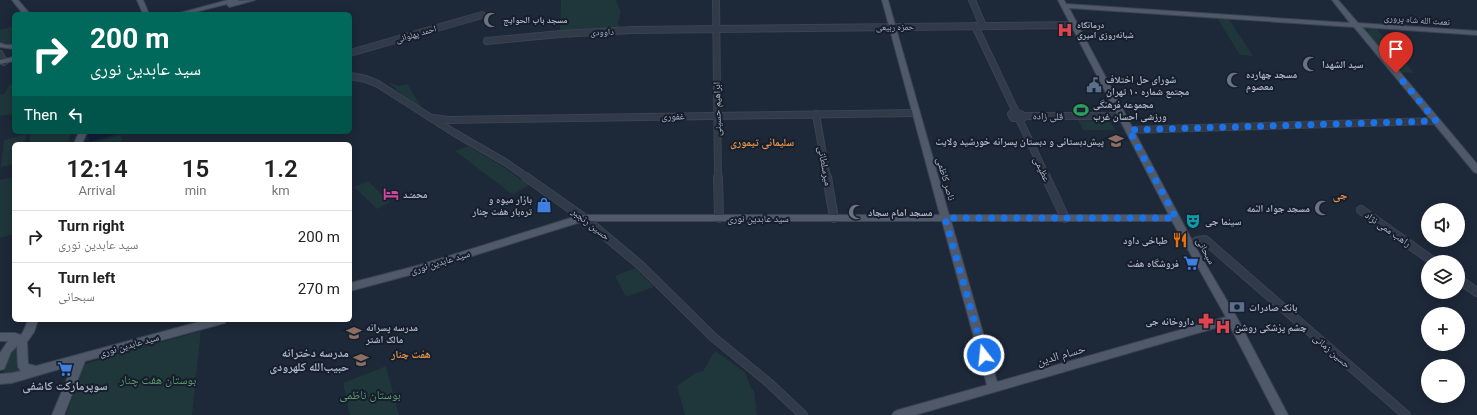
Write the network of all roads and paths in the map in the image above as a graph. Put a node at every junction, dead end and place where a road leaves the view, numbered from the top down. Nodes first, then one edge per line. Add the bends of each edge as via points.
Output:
1 (15, 0) edge
2 (140, 0) edge
3 (236, 0) edge
4 (252, 0) edge
5 (716, 0) edge
6 (884, 0) edge
7 (972, 0) edge
8 (1329, 0) edge
9 (1335, 0) edge
10 (1062, 3) edge
11 (1344, 10) junction
12 (25, 12) edge
13 (145, 12) edge
14 (187, 12) edge
15 (204, 12) edge
16 (482, 15) dead end
17 (1074, 25) junction
18 (974, 26) junction
19 (983, 26) junction
20 (1378, 26) junction
21 (892, 27) junction
22 (1355, 27) junction
23 (716, 29) junction
24 (1477, 33) edge
25 (487, 41) dead end
26 (0, 46) edge
27 (12, 47) edge
28 (352, 52) edge
29 (12, 54) edge
30 (1, 58) edge
31 (12, 59) edge
32 (352, 77) edge
33 (916, 113) junction
34 (816, 114) junction
35 (718, 116) junction
36 (1122, 116) junction
37 (1021, 117) junction
38 (431, 118) junction
39 (1436, 121) junction
40 (1129, 130) junction
41 (1477, 170) edge
42 (1361, 210) dead end
43 (584, 218) junction
44 (719, 218) junction
45 (834, 218) junction
46 (945, 218) junction
47 (1065, 218) junction
48 (1176, 218) junction
49 (1190, 246) junction
50 (1424, 255) edge
51 (1465, 284) edge
52 (352, 286) edge
53 (1477, 292) edge
54 (1232, 319) junction
55 (32, 322) edge
56 (214, 322) edge
57 (0, 337) edge
58 (22, 341) junction
59 (5, 345) edge
60 (81, 358) junction
61 (0, 366) edge
62 (37, 370) junction
63 (0, 379) edge
64 (993, 388) junction
65 (58, 415) edge
66 (803, 415) edge
67 (898, 415) edge
68 (1282, 415) edge
69 (1406, 415) edge

1 - 12 main road
2 - 13 main road
3 - 14 main road
4 - 15 main road
5 - 23 street, ابراهیم حسینی
6 - 21 main road, ناصر کاظمی
7 - 19 street
8 - 22 main road
9 - 11 main road
10 - 17 main road, سبحانی
10 - 22 main road
11 - 20 main road via 1360,22
11 - 22 main road
16 - 28 street, احمد پهلوانی
17 - 19 street, حمزه ربیعی
17 - 36 main road, سبحانی
18 - 19 street, حمزه ربیعی
18 - 21 street, حمزه ربیعی
18 - 37 street via 1016,112
20 - 22 main road, نعمت الله شاه پروری
20 - 24 main road, نعمت الله شاه پروری
21 - 23 street, حمزه ربیعی
21 - 33 main road, ناصر کاظمی
22 - 39 main road
23 - 25 street, داوودی via 560,34
23 - 35 street, ابراهیم حسینی
26 - 27 main road
29 - 30 main road
30 - 31 main road
32 - 38 street, حسین رنجبر via 373,82
33 - 34 street, غفوری
33 - 46 main road, ناصر کاظمی
34 - 35 street, غفوری
34 - 45 street, میرسلطانی
35 - 38 street, غفوری via 449,120
35 - 44 street, ابراهیم حسینی
36 - 37 street, قلی زاده
36 - 40 main road, سبحانی
37 - 47 street, عظیمی
38 - 43 street, حسین رنجبر via 505,162
39 - 40 street
39 - 41 main road
40 - 48 main road, سبحانی
42 - 50 street, راهب ممی نژاد
43 - 44 main road, سید عابدین نوری
43 - 52 main road, سید عابدین نوری
43 - 66 street, حسین رنجبر via 640,265 713,337
44 - 45 main road, سید عابدین نوری
45 - 46 main road, سید عابدین نوری
46 - 47 main road, سید عابدین نوری
46 - 64 main road, ناصر کاظمی
47 - 48 main road, سید عابدین نوری
48 - 49 main road, سبحانی
49 - 54 main road, سبحانی
49 - 69 street, حسین زمانی via 1197,241 1205,240
51 - 53 street
54 - 64 main road, حسام الدین
54 - 68 main road, سبحانی
55 - 58 main road
56 - 60 main road, سید عابدین نوری
57 - 58 main road via 12,336
58 - 59 main road
58 - 62 main road via 23,367
59 - 61 main road
60 - 62 main road, سید عابدین نوری
60 - 65 main road
62 - 63 main road, سید عابدین نوری
64 - 67 main road, حسام الدین

